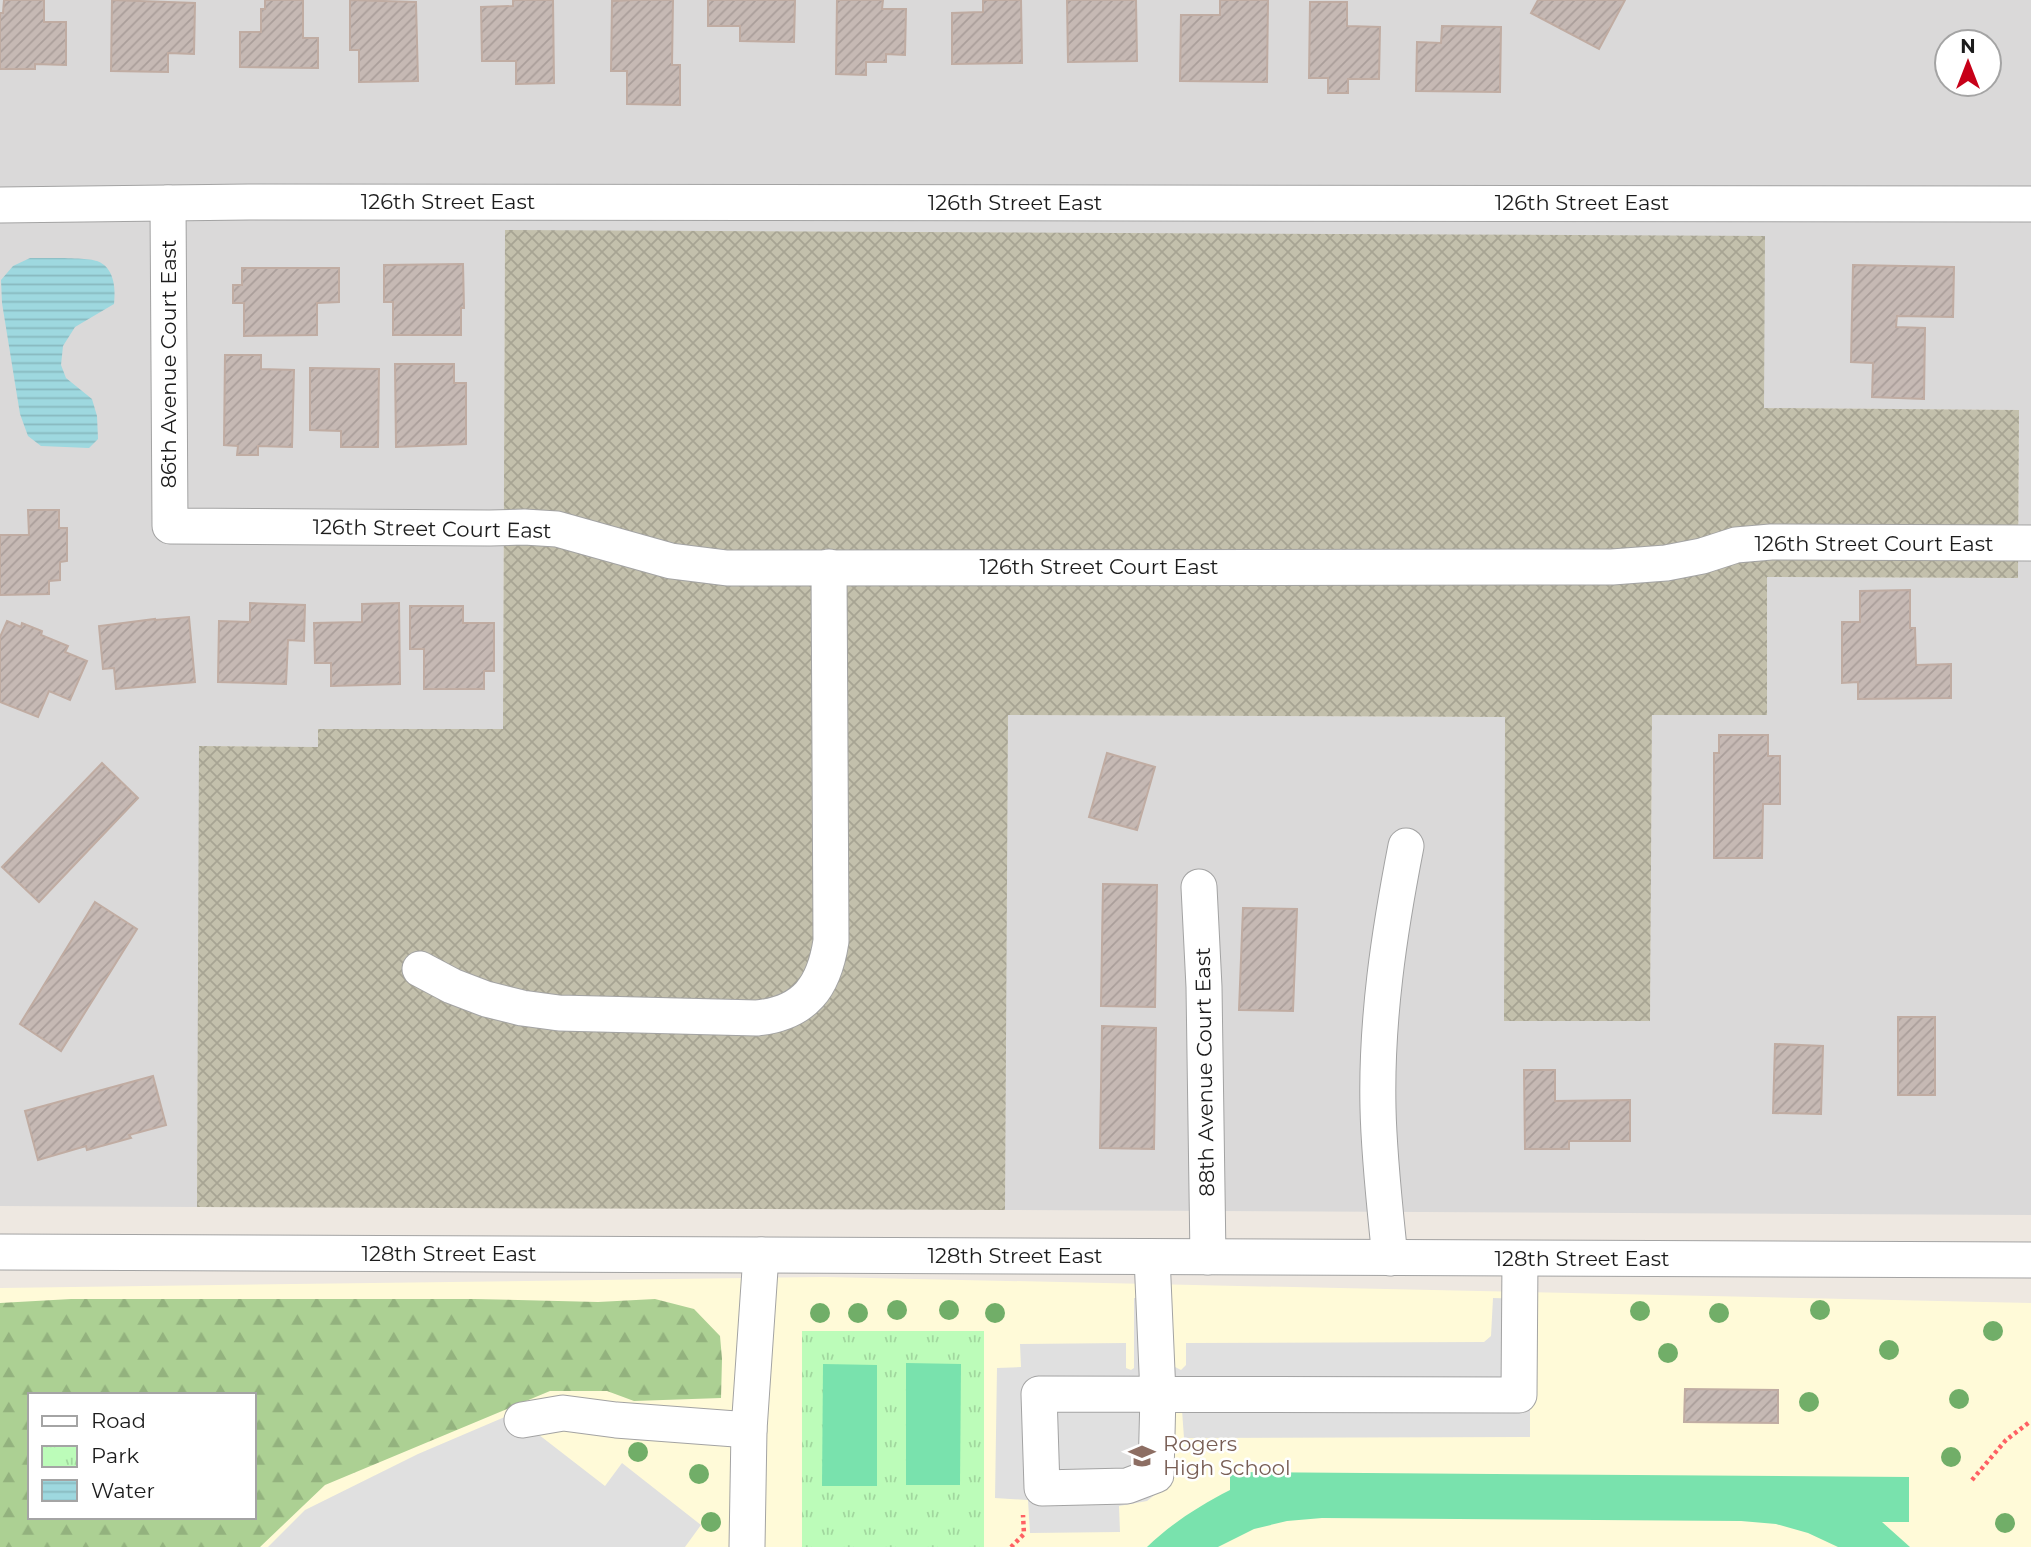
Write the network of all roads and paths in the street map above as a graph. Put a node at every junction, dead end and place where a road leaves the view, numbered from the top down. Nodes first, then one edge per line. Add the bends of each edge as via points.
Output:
1 (168, 203) junction
2 (2031, 204) edge
3 (0, 205) edge
4 (170, 526) joint
5 (2031, 543) edge
6 (829, 567) junction
7 (1406, 846) dead end
8 (1199, 887) dead end
9 (419, 969) dead end
10 (0, 1252) edge
11 (761, 1255) junction
12 (1152, 1257) junction
13 (1208, 1257) junction
14 (1390, 1258) junction
15 (1520, 1259) junction
16 (2031, 1260) edge
17 (522, 1420) dead end
18 (2031, 1421) edge
19 (749, 1430) junction
20 (1972, 1480) dead end
21 (1023, 1504) dead end
22 (747, 1547) edge
23 (1011, 1547) edge

1 - 2 street, 126th Street East
1 - 3 street, 126th Street East
1 - 4 street, 86th Avenue Court East
4 - 6 street, 126th Street Court East via 557,529 699,565
5 - 6 street, 126th Street Court East via 1771,542 1736,545 1666,563 1626,566
6 - 9 street via 831,941 824,973 810,995 788,1011 757,1018 559,1013 486,999
7 - 14 street via 1387,956 1380,1031 1378,1106
8 - 13 street, 88th Avenue Court East via 1205,987
10 - 11 street, 128th Street East
11 - 12 street, 128th Street East
11 - 19 street
12 - 13 street, 128th Street East
12 - 15 street via 1158,1394 1519,1395
13 - 14 street, 128th Street East
14 - 15 street, 128th Street East
15 - 16 street, 128th Street East
17 - 19 street via 564,1413
18 - 20 path via 2006,1440
19 - 22 street
21 - 23 path via 1024,1534

